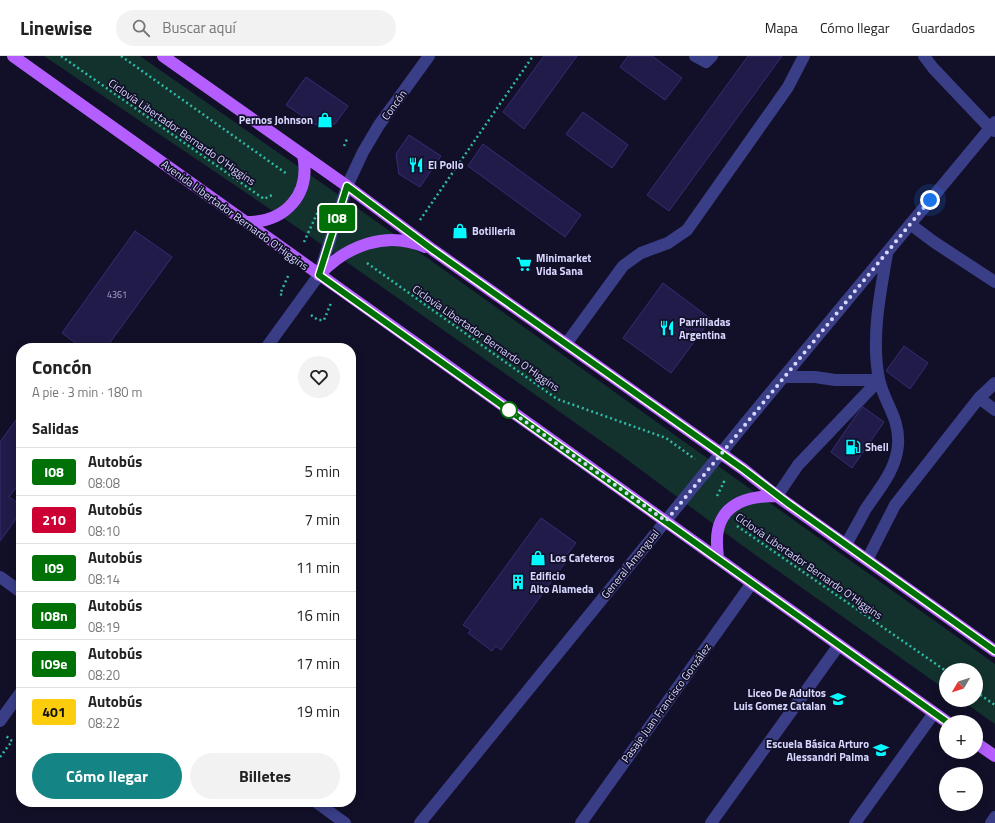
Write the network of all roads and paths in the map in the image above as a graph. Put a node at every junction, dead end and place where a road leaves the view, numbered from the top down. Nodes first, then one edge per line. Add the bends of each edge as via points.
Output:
1 (13, 56) edge
2 (61, 56) edge
3 (121, 56) edge
4 (163, 56) edge
5 (429, 56) edge
6 (533, 56) edge
7 (695, 56) edge
8 (712, 56) edge
9 (804, 56) edge
10 (924, 56) edge
11 (993, 127) edge
12 (303, 155) junction
13 (303, 185) junction
14 (347, 186) junction
15 (278, 192) dead end
16 (313, 221) dead end
17 (247, 222) junction
18 (910, 224) junction
19 (411, 233) junction
20 (332, 235) junction
21 (350, 250) junction
22 (433, 250) junction
23 (887, 253) junction
24 (319, 275) junction
25 (995, 282) edge
26 (270, 343) edge
27 (566, 344) junction
28 (784, 377) junction
29 (879, 380) junction
30 (995, 383) edge
31 (979, 398) junction
32 (995, 410) edge
33 (721, 454) junction
34 (708, 469) junction
35 (777, 496) junction
36 (724, 517) junction
37 (666, 521) junction
38 (846, 545) junction
39 (718, 558) junction
40 (867, 560) junction
41 (0, 577) edge
42 (752, 583) junction
43 (16, 588) edge
44 (839, 645) junction
45 (995, 651) edge
46 (939, 666) edge
47 (983, 697) edge
48 (16, 699) edge
49 (995, 705) edge
50 (934, 713) junction
51 (939, 716) edge
52 (0, 721) edge
53 (0, 732) edge
54 (983, 748) edge
55 (995, 756) edge
56 (0, 757) edge
57 (323, 807) edge
58 (995, 818) edge
59 (345, 823) edge
60 (420, 823) edge
61 (580, 823) edge
62 (711, 823) edge
63 (855, 823) edge
64 (991, 823) edge

1 - 17 main road, Avenida Libertador Bernardo O'Higgins
2 - 15 path, Ciclovía Libertador Bernardo O'Higgins via 264,199
3 - 13 path
4 - 12 main road
5 - 14 street, Concón via 379,125
6 - 19 path
7 - 8 street via 706,62
9 - 27 street via 788,87 687,230 668,243 641,253 623,266
10 - 11 street
11 - 18 street, General Amengual
12 - 13 main road
12 - 14 main road
13 - 17 main road via 293,204 277,216
14 - 19 main road
14 - 20 street, Concón
16 - 20 path
17 - 24 main road, Avenida Libertador Bernardo O'Higgins
18 - 23 street, General Amengual
18 - 25 street
19 - 22 main road
20 - 24 street, Concón
21 - 22 main road via 363,245 391,241 420,245
21 - 24 main road via 338,257
21 - 34 path, Ciclovía Libertador Bernardo O'Higgins via 557,399 666,438
22 - 27 main road
23 - 28 street, General Amengual
23 - 29 street via 875,351
24 - 26 street, Concón
24 - 37 main road, Avenida Libertador Bernardo O'Higgins
27 - 33 main road
28 - 29 street
28 - 33 street, General Amengual
29 - 35 street via 798,465
29 - 38 street via 896,423 898,446 892,469
30 - 31 street
31 - 32 street
31 - 40 street via 895,505
33 - 34 street, General Amengual
33 - 35 main road
34 - 36 path, Ciclovía Libertador Bernardo O'Higgins via 724,482 714,502
34 - 37 street, General Amengual
35 - 36 main road via 743,500 732,507
35 - 38 main road
36 - 39 main road via 718,529
36 - 46 path, Ciclovía Libertador Bernardo O'Higgins
37 - 39 main road, Avenida Libertador Bernardo O'Higgins
37 - 60 street, General Amengual
38 - 40 main road
39 - 42 main road, Avenida Libertador Bernardo O'Higgins
40 - 45 main road
41 - 43 street
42 - 44 main road, Avenida Libertador Bernardo O'Higgins
42 - 61 street, Pasaje Juan Francisco González
44 - 50 main road, Avenida Libertador Bernardo O'Higgins
44 - 62 street
47 - 49 path
48 - 52 street
50 - 51 main road, Avenida Libertador Bernardo O'Higgins
50 - 63 street
53 - 56 path via 12,740
54 - 55 main road
57 - 59 street
58 - 64 street

